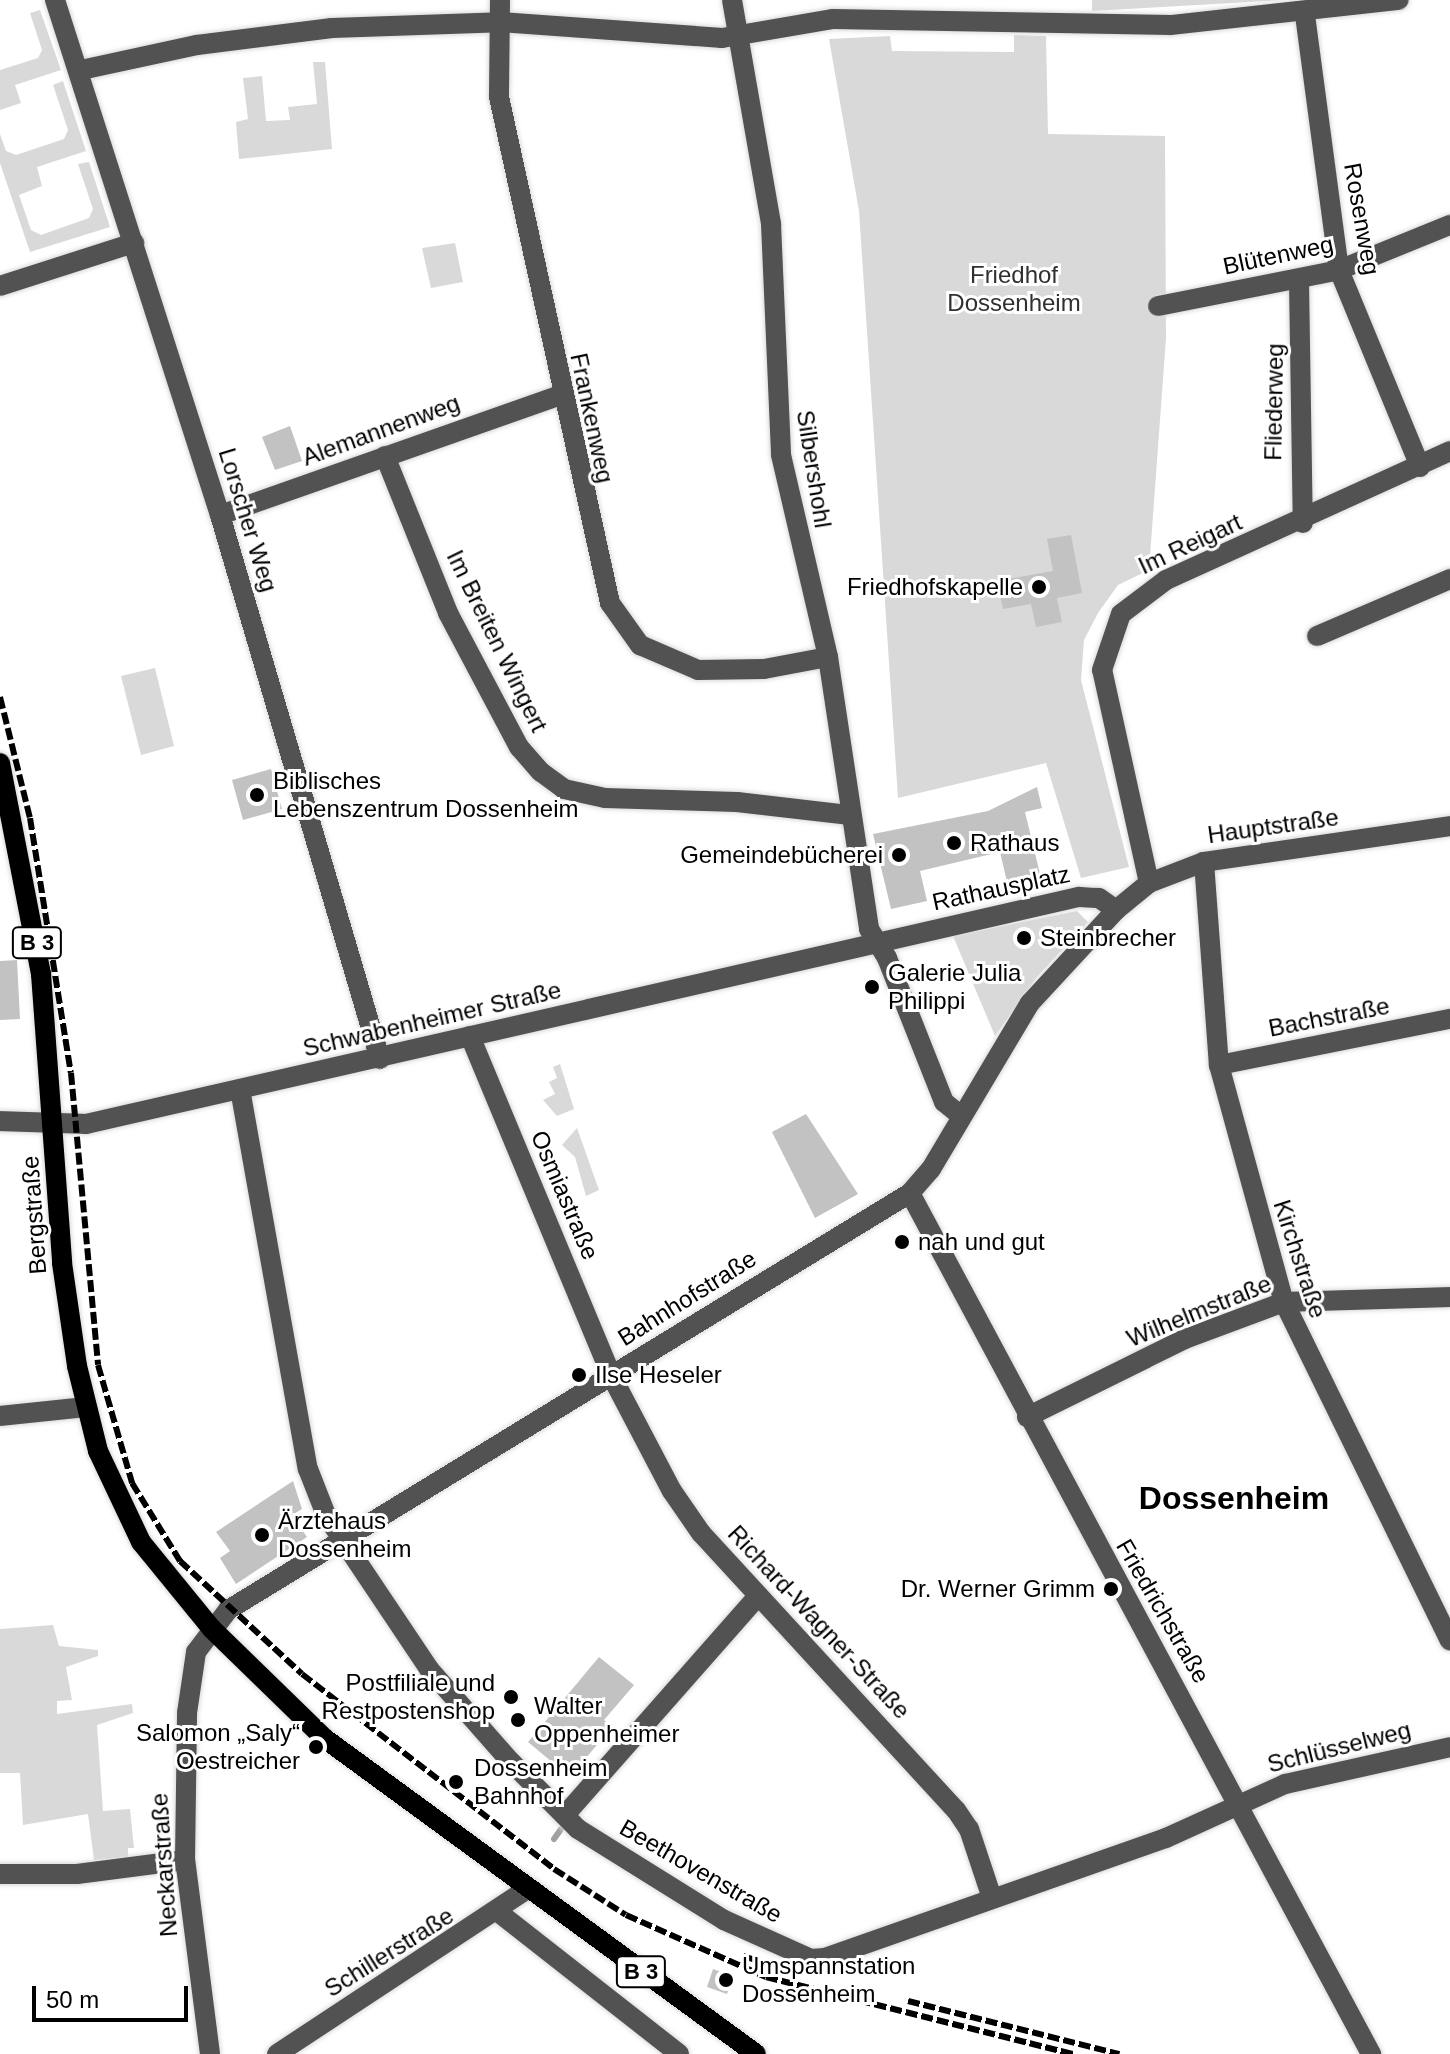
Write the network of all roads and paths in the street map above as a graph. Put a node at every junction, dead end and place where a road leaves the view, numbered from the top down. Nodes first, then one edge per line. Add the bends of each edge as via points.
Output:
1 (55, 0) edge
2 (500, 0) edge
3 (732, 0) edge
4 (1399, 0) edge
5 (1305, 15) junction
6 (500, 22) junction
7 (739, 37) junction
8 (81, 70) junction
9 (1450, 225) edge
10 (134, 243) junction
11 (1339, 270) junction
12 (1299, 281) junction
13 (0, 286) edge
14 (1158, 306) dead end
15 (560, 395) junction
16 (1450, 451) edge
17 (385, 456) junction
18 (1420, 467) junction
19 (220, 515) junction
20 (1303, 523) junction
21 (1450, 579) edge
22 (1317, 636) dead end
23 (828, 657) junction
24 (0, 763) edge
25 (850, 815) junction
26 (1450, 826) edge
27 (1204, 862) junction
28 (1149, 883) junction
29 (1116, 910) junction
30 (875, 943) junction
31 (1450, 1019) edge
32 (470, 1036) junction
33 (380, 1059) junction
34 (1219, 1065) junction
35 (240, 1089) junction
36 (959, 1114) junction
37 (0, 1121) edge
38 (54, 1127) junction
39 (910, 1193) junction
40 (1450, 1297) edge
41 (1284, 1302) junction
42 (611, 1375) junction
43 (86, 1407) junction
44 (0, 1416) edge
45 (1027, 1417) junction
46 (341, 1539) junction
47 (758, 1596) junction
48 (212, 1629) junction
49 (1450, 1641) edge
50 (1450, 1747) edge
51 (1241, 1802) junction
52 (565, 1815) junction
53 (185, 1860) junction
54 (0, 1874) edge
55 (527, 1889) junction
56 (992, 1898) junction
57 (498, 1912) junction
58 (210, 2054) edge
59 (277, 2054) edge
60 (679, 2054) edge
61 (756, 2054) edge
62 (1371, 2054) edge

1 - 8 street, Lorscher Weg
2 - 6 street, Frankenweg
3 - 7 street, Silbershohl
4 - 5 street
5 - 7 street via 1171,25 833,19
5 - 11 street, Rosenweg
6 - 7 street
6 - 8 street via 332,28 197,45
6 - 15 street, Frankenweg via 499,97
7 - 23 street, Silbershohl via 771,224 781,455
8 - 10 street, Lorscher Weg
9 - 11 street, Blütenweg
10 - 13 street
10 - 19 street, Lorscher Weg
11 - 12 street, Blütenweg
11 - 18 street, Rosenweg
12 - 14 street, Blütenweg
12 - 20 street, Fliederweg
15 - 17 street, Alemannenweg
15 - 23 street, Frankenweg via 599,575 640,645 698,670 729,672
16 - 18 street, Im Reigart
17 - 19 street, Alemannenweg
17 - 25 street, Im Breiten Wingert via 448,613 519,747 541,772 564,789 605,798 737,802
18 - 20 street, Im Reigart
19 - 33 street, Lorscher Weg
20 - 28 street, Im Reigart via 1166,580 1140,595 1110,634 1102,670 1106,702
21 - 22 street
23 - 25 street, Silbershohl
24 - 38 main road, Bergstraße / B 3 via 39,959
25 - 30 street, Silbershohl
26 - 27 street, Hauptstraße
27 - 28 street, Hauptstraße
27 - 34 street, Kirchstraße
28 - 29 street, Hauptstraße
29 - 30 street, Rathausplatz via 1099,898 1079,897
29 - 36 street via 1030,1003
30 - 32 street, Schwabenheimer Straße
30 - 36 street via 887,958 944,1102
31 - 34 street, Bachstraße
32 - 33 street, Schwabenheimer Straße
32 - 42 street, Osmiastraße
33 - 35 street, Schwabenheimer Straße
34 - 41 street, Kirchstraße
35 - 38 street, Schwabenheimer Straße
35 - 46 street, Beethovenstraße via 308,1469
36 - 39 street, Bahnhofstraße via 931,1169
37 - 38 street, Schwabenheimer Straße
38 - 43 main road, Bergstraße / B 3 via 62,1263
39 - 42 street, Bahnhofstraße
39 - 45 street, Friedrichstraße
40 - 41 street, Wilhelmstraße
41 - 45 street, Wilhelmstraße via 1185,1339
41 - 49 street, Kirchstraße
42 - 46 street, Bahnhofstraße
42 - 47 street, Richard-Wagner-Straße via 672,1491
43 - 44 street
43 - 48 main road, Bergstraße / B 3 via 98,1451 141,1542
45 - 51 street, Friedrichstraße
46 - 48 street, Bahnhofstraße via 228,1610
46 - 52 street, Beethovenstraße via 429,1669
47 - 52 street
47 - 56 street, Richard-Wagner-Straße via 956,1810 969,1829
48 - 53 street, Neckarstraße via 196,1652 187,1713
48 - 55 main road, B 3 via 324,1738
50 - 51 street, Schlüsselweg via 1285,1784
51 - 56 street, Beethovenstraße via 1166,1838
51 - 62 street, Friedrichstraße
52 - 56 street, Beethovenstraße via 636,1870 724,1920 811,1959
53 - 54 street via 77,1874
53 - 58 street, Neckarstraße
55 - 57 street, Schillerstraße
55 - 61 main road, B 3
57 - 59 street, Schillerstraße
57 - 60 street

